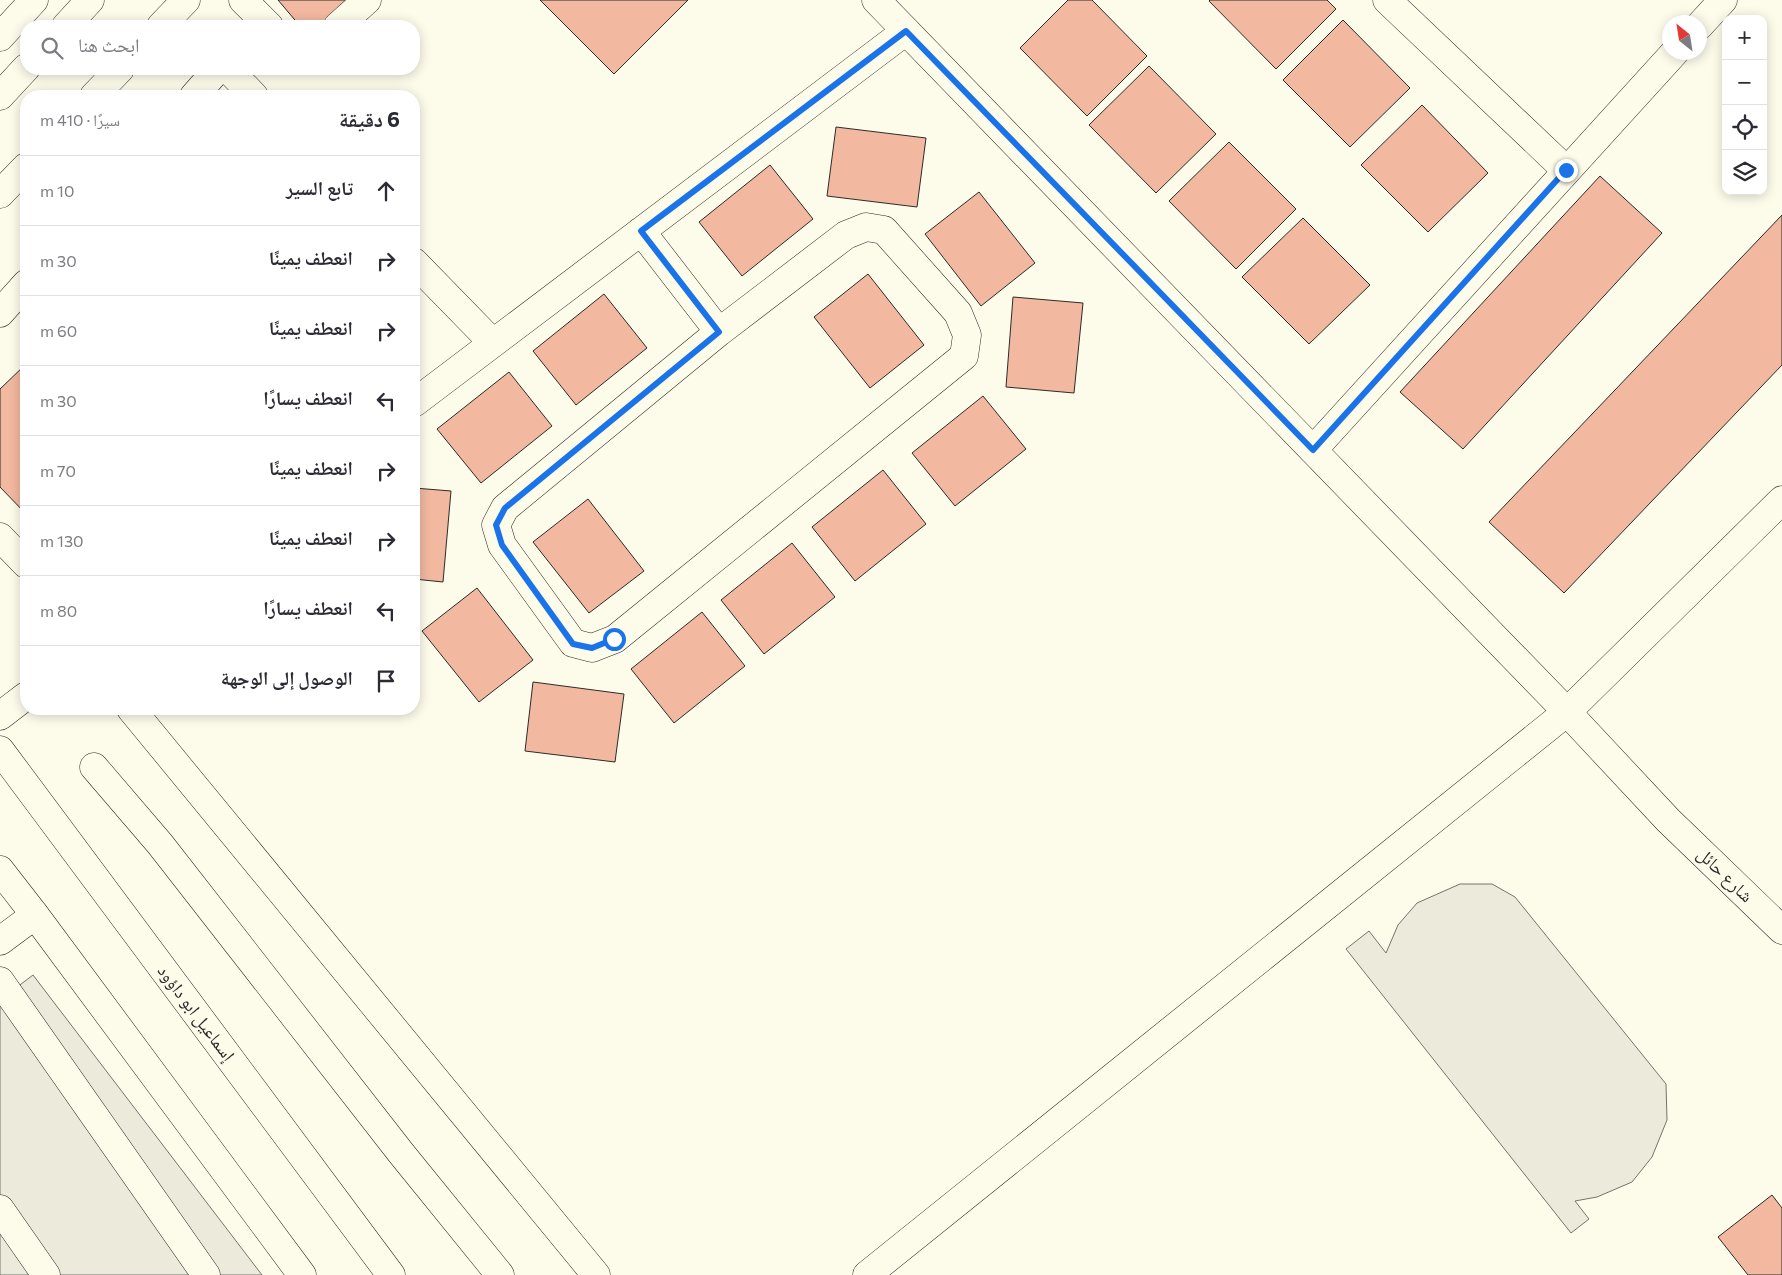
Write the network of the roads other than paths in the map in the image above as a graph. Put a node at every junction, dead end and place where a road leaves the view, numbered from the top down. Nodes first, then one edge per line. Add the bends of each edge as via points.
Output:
1 (34, 0) edge
2 (90, 0) edge
3 (243, 0) edge
4 (367, 0) edge
5 (876, 0) edge
6 (1387, 0) edge
7 (1723, 0) edge
8 (1707, 17) edge
9 (72, 20) edge
10 (263, 20) edge
11 (345, 20) edge
12 (906, 31) junction
13 (0, 37) edge
14 (1667, 60) edge
15 (20, 74) edge
16 (114, 75) edge
17 (213, 75) edge
18 (234, 75) edge
19 (100, 90) edge
20 (199, 90) edge
21 (248, 90) edge
22 (0, 96) edge
23 (1566, 170) junction
24 (20, 173) edge
25 (0, 194) edge
26 (641, 231) junction
27 (420, 268) edge
28 (20, 291) edge
29 (0, 314) edge
30 (719, 332) junction
31 (493, 344) junction
32 (420, 399) edge
33 (1313, 450) junction
34 (1782, 501) edge
35 (0, 537) edge
36 (20, 558) edge
37 (20, 701) edge
38 (1567, 712) junction
39 (136, 715) edge
40 (0, 716) edge
41 (0, 750) edge
42 (94, 767) dead end
43 (0, 870) edge
44 (35, 915) junction
45 (1782, 930) edge
46 (0, 941) edge
47 (0, 981) edge
48 (0, 1209) edge
49 (46, 1275) edge
50 (206, 1275) edge
51 (302, 1275) edge
52 (391, 1275) edge
53 (500, 1275) edge
54 (596, 1275) edge
55 (867, 1275) edge

1 - 13 street
2 - 9 street
3 - 10 street
4 - 11 street
5 - 12 street, شارع حائل
6 - 23 street
7 - 8 street
12 - 26 street
12 - 33 street, شارع حائل
14 - 23 street
15 - 22 street
16 - 19 street
17 - 20 street
18 - 21 street
23 - 33 street
24 - 25 street
26 - 30 street
26 - 31 street
27 - 31 street
28 - 29 street
30 - 30 street via 846,235 866,226 884,230 958,313 966,335 964,356 948,371 614,639 592,648 573,644 502,545 496,525 505,508
31 - 32 street
33 - 38 street, شارع حائل
34 - 38 street
35 - 36 street
37 - 40 street
38 - 45 street, شارع حائل via 1668,820
38 - 55 street
39 - 54 street
41 - 52 street, إسماعيل ابو داؤود
42 - 53 street via 160,844
43 - 44 street
44 - 46 street
44 - 51 street
47 - 50 street
48 - 49 street

